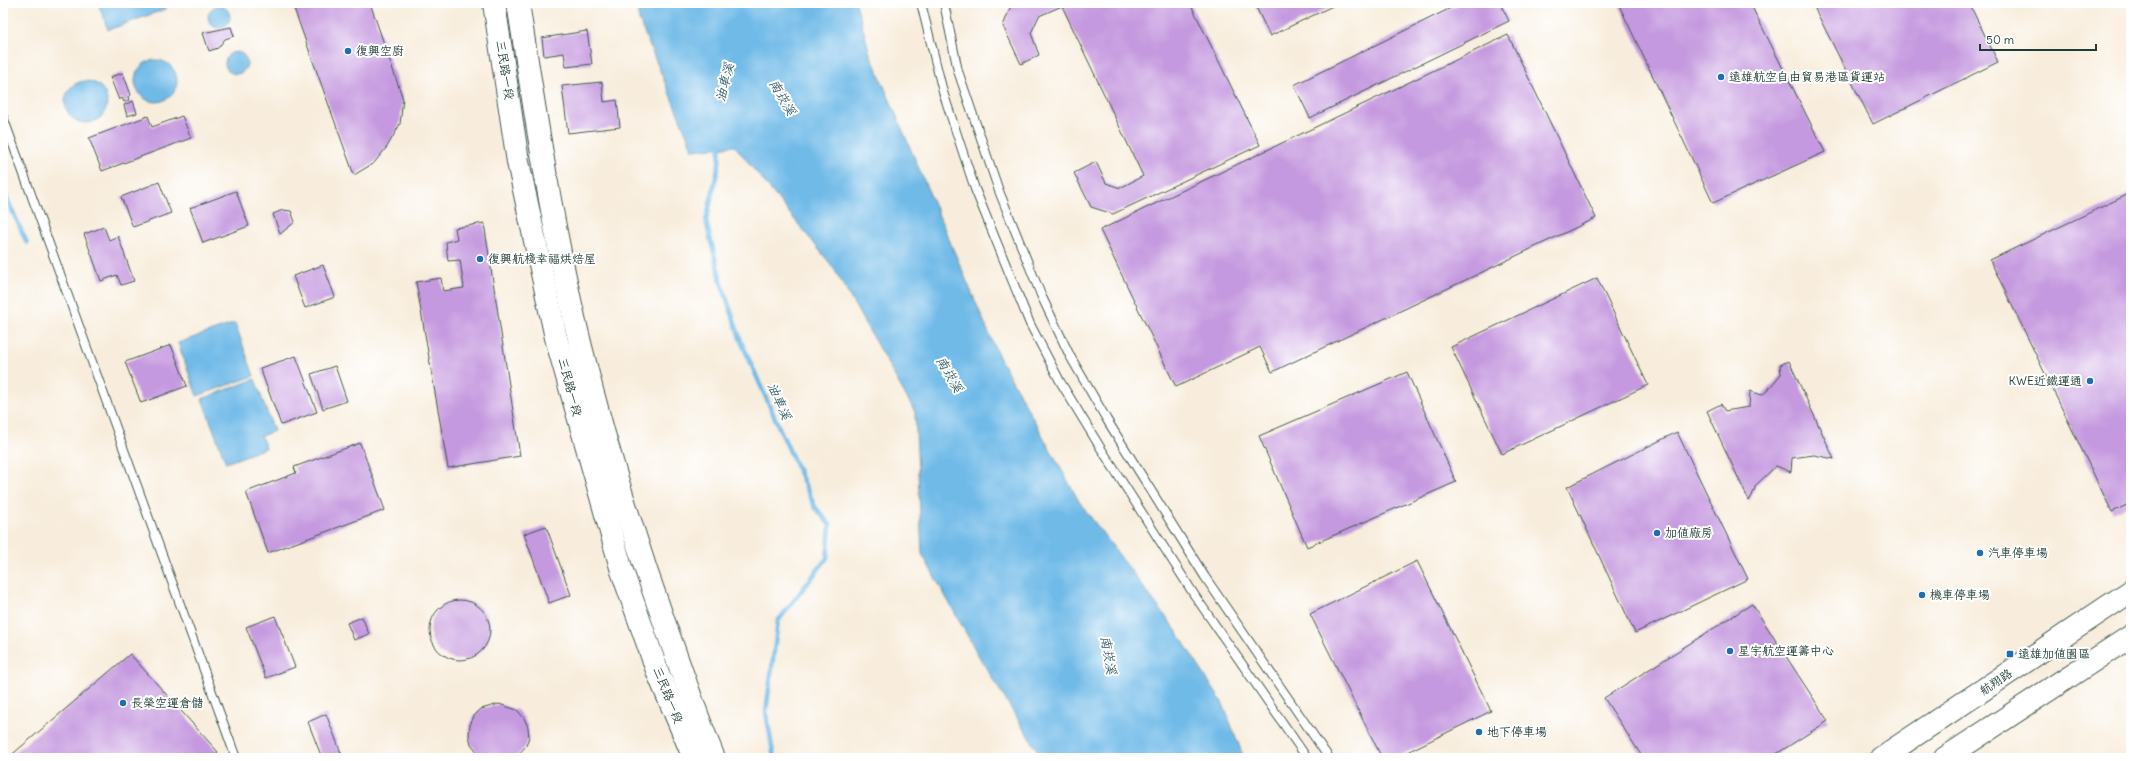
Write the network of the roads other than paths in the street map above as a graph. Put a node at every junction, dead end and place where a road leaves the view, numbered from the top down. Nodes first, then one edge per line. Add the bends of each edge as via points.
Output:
1 (494, 3) edge
2 (518, 3) edge
3 (921, 3) edge
4 (944, 3) edge
5 (3, 117) edge
6 (2131, 591) edge
7 (2131, 636) edge
8 (236, 758) edge
9 (694, 758) edge
10 (714, 758) edge
11 (1307, 758) edge
12 (1329, 758) edge
13 (1881, 758) edge
14 (1945, 758) edge

1 - 9 main road, 三民路一段 via 518,162 556,338 622,572 658,673
2 - 10 main road, 三民路一段 via 542,160 581,346 608,452 654,596
3 - 11 lane via 944,92 975,189 1030,324 1061,383 1104,454 1195,596
4 - 12 lane via 958,70 998,191 1041,295 1070,356 1205,577
5 - 8 lane
6 - 13 main road, 航翔路
7 - 14 main road

